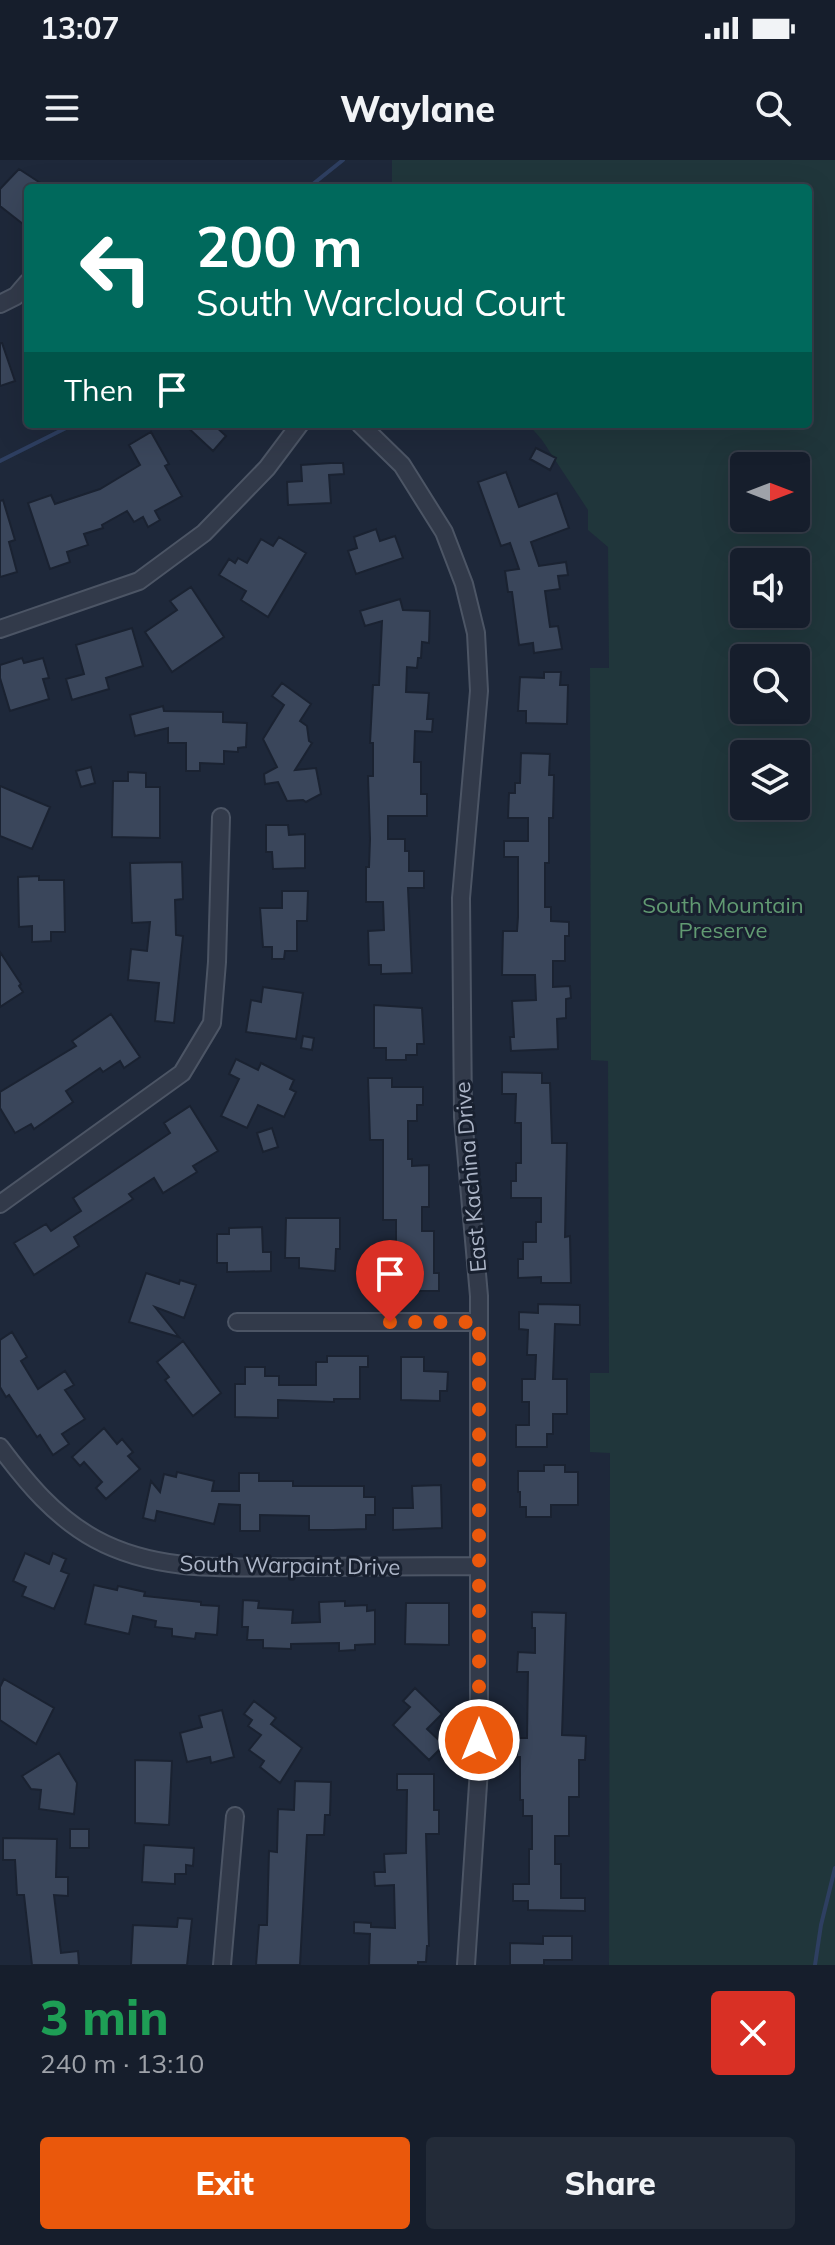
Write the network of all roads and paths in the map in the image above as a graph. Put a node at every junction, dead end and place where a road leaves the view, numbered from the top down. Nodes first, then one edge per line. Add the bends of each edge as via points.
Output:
1 (24, 287) edge
2 (0, 304) edge
3 (297, 428) edge
4 (364, 428) edge
5 (0, 629) edge
6 (221, 817) dead end
7 (0, 1204) edge
8 (237, 1322) dead end
9 (479, 1322) junction
10 (0, 1447) edge
11 (479, 1566) junction
12 (235, 1816) dead end
13 (222, 1965) edge
14 (466, 1965) edge

1 - 2 street
3 - 5 street via 267,468 204,533 139,581
4 - 9 street, East Kachina Drive via 402,465 439,522 464,584 476,633 479,691 461,898 461,964 463,1117
6 - 7 street via 212,1023 182,1073
8 - 9 street
9 - 11 street, East Kachina Drive
10 - 11 street, South Warpaint Drive via 40,1497 71,1523 99,1541 151,1560 219,1568
11 - 14 street, East Kachina Drive via 479,1769
12 - 13 street

